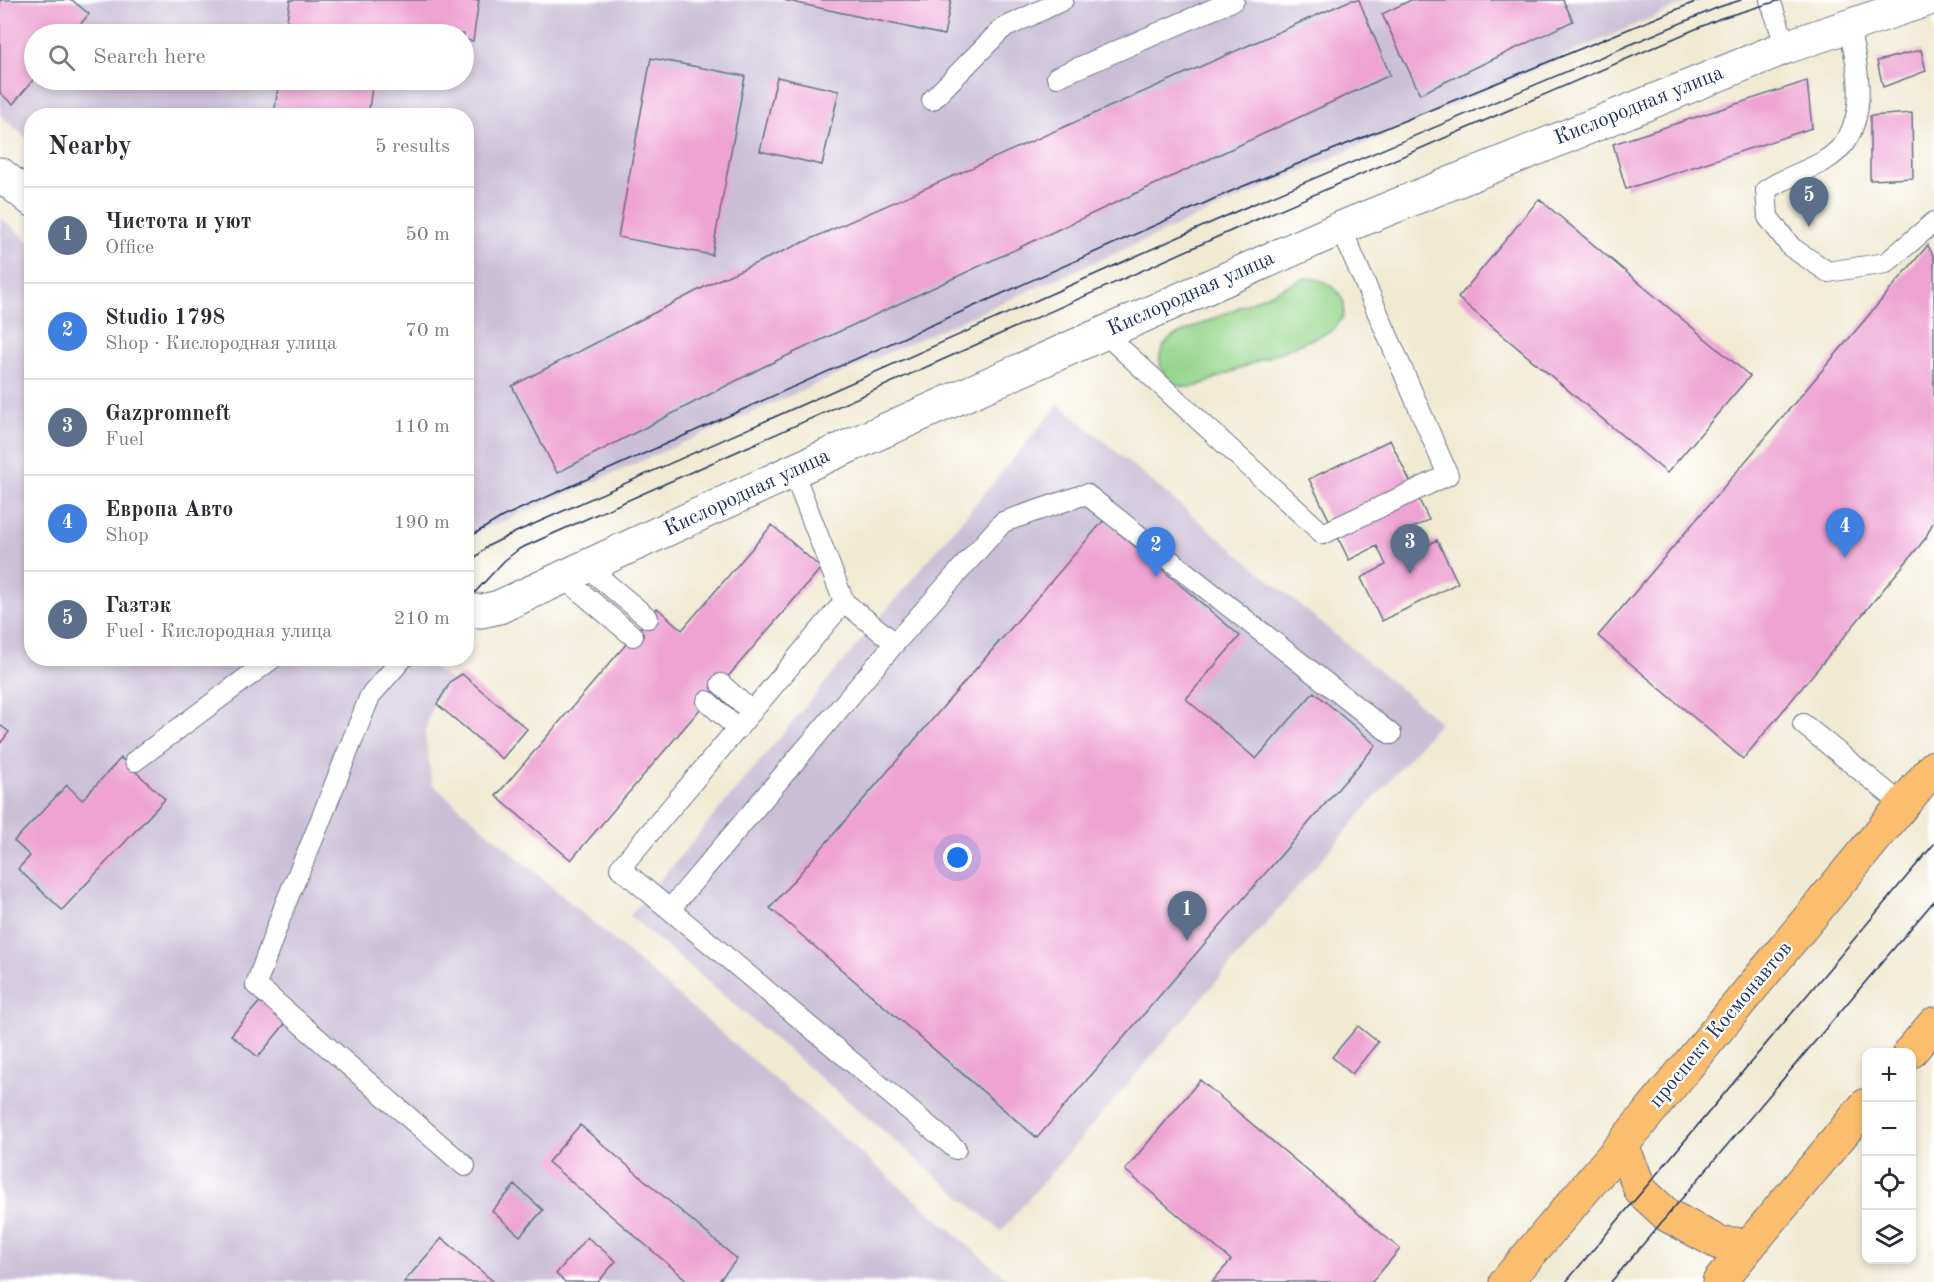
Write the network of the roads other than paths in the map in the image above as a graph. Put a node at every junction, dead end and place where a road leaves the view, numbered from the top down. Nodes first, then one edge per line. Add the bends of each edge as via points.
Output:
1 (1063, 0) edge
2 (1234, 0) edge
3 (1770, 0) edge
4 (1926, 0) edge
5 (1848, 26) junction
6 (1786, 47) junction
7 (1057, 77) dead end
8 (932, 100) dead end
9 (0, 174) edge
10 (24, 194) edge
11 (1934, 222) edge
12 (1341, 228) junction
13 (1104, 333) junction
14 (793, 471) junction
15 (575, 572) junction
16 (844, 602) junction
17 (474, 611) edge
18 (648, 618) dead end
19 (633, 636) dead end
20 (895, 643) junction
21 (262, 666) edge
22 (396, 666) edge
23 (721, 684) dead end
24 (707, 701) dead end
25 (752, 712) junction
26 (1803, 724) dead end
27 (738, 729) junction
28 (1391, 734) dead end
29 (135, 761) dead end
30 (1934, 767) edge
31 (1903, 805) junction
32 (670, 909) junction
33 (1934, 1024) edge
34 (1914, 1048) edge
35 (1862, 1110) edge
36 (1622, 1145) junction
37 (956, 1149) dead end
38 (465, 1166) dead end
39 (1750, 1245) junction
40 (1506, 1282) edge
41 (1719, 1282) edge

1 - 8 lane via 1002,29
2 - 7 lane
3 - 6 lane
4 - 5 street, Кислородная улица
5 - 6 street, Кислородная улица
5 - 11 lane via 1860,91 1856,122 1840,149 1824,162 1766,190 1768,217 1791,247 1828,272 1886,263
6 - 12 street, Кислородная улица
9 - 10 street
12 - 13 street, Кислородная улица
12 - 13 lane via 1448,475 1323,534
13 - 14 street, Кислородная улица
14 - 15 street, Кислородная улица
14 - 16 lane
15 - 17 street, Кислородная улица via 499,607
15 - 18 lane
15 - 19 lane
16 - 20 lane
16 - 25 lane
20 - 28 lane via 1004,522 1086,494
20 - 32 lane
21 - 29 lane
22 - 38 lane via 370,696 256,985
23 - 25 lane
24 - 27 lane
25 - 27 lane
26 - 31 lane
27 - 32 lane via 620,868
30 - 31 main road, проспект Космонавтов
31 - 36 main road, проспект Космонавтов
32 - 37 lane
33 - 34 main road
35 - 39 main road
36 - 39 main road via 1641,1191 1667,1215 1719,1243
36 - 40 main road, проспект Космонавтов
39 - 41 main road

